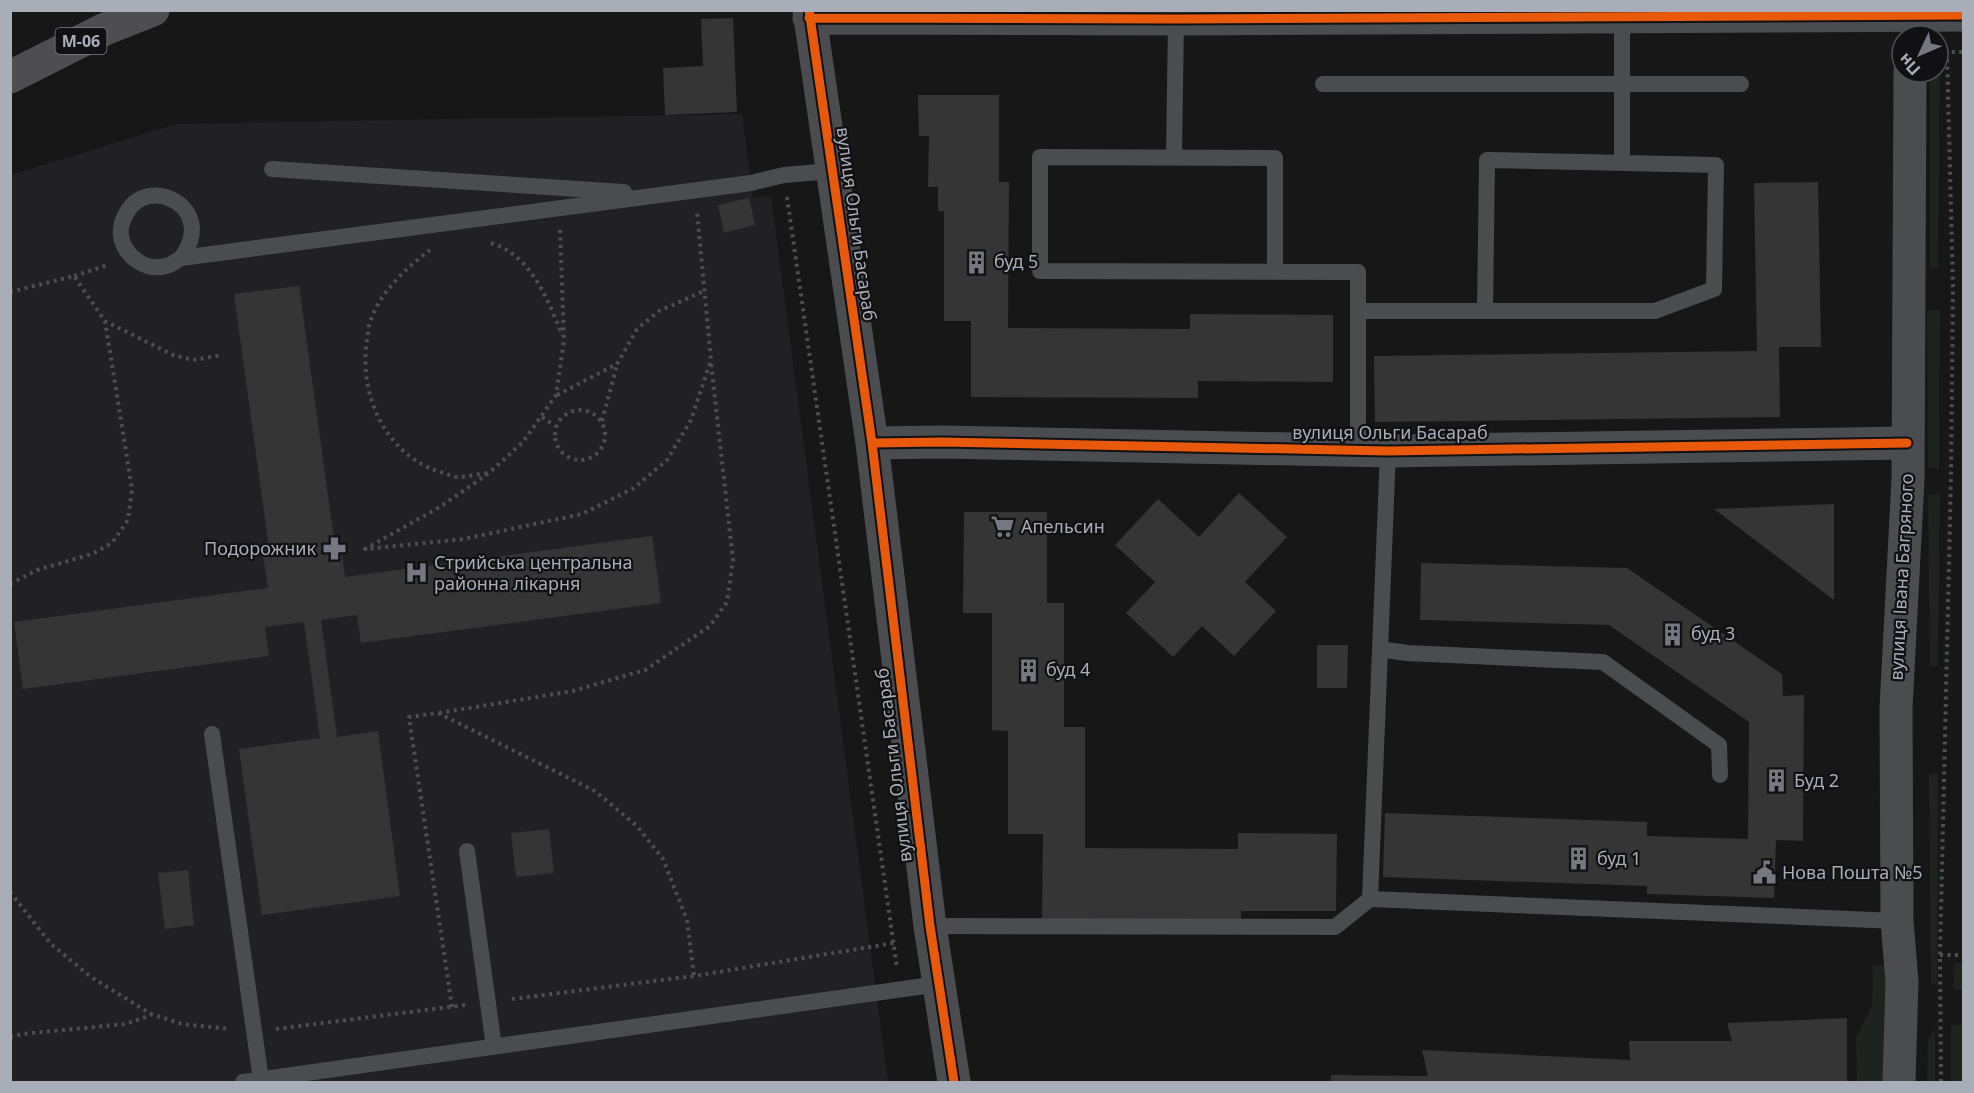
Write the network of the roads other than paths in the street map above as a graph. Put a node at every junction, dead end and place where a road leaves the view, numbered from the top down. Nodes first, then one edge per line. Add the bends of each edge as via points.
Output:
1 (153, 10) edge
2 (809, 14) edge
3 (1964, 15) edge
4 (1622, 16) junction
5 (1176, 19) junction
6 (1920, 24) edge
7 (1890, 25) edge
8 (10, 76) edge
9 (1323, 84) dead end
10 (1622, 84) junction
11 (1741, 84) dead end
12 (1910, 84) edge
13 (1174, 157) junction
14 (1622, 163) junction
15 (272, 169) dead end
16 (831, 171) junction
17 (664, 194) junction
18 (181, 258) junction
19 (1275, 271) junction
20 (1359, 311) junction
21 (1485, 311) junction
22 (872, 443) junction
23 (1907, 443) junction
24 (1373, 451) junction
25 (1380, 649) junction
26 (212, 734) dead end
27 (1720, 775) dead end
28 (466, 851) dead end
29 (1370, 899) junction
30 (1897, 921) junction
31 (930, 926) junction
32 (939, 984) junction
33 (494, 1047) junction
34 (269, 1080) edge
35 (243, 1083) edge
36 (954, 1083) edge
37 (1899, 1083) edge

1 - 8 highway, М-06
2 - 5 street
2 - 16 street, вулиця Ольги Басараб
3 - 6 street
4 - 5 street
4 - 7 street
4 - 10 lane
5 - 13 lane
9 - 10 lane
10 - 11 lane
10 - 14 lane
12 - 23 street, вулиця Івана Багряного
13 - 19 lane via 1275,158
13 - 19 lane via 1040,157 1040,271
14 - 21 lane via 1487,160
14 - 21 lane via 1716,165 1714,289 1655,311
15 - 17 lane
16 - 17 lane
16 - 22 street, вулиця Ольги Басараб
17 - 18 lane
18 - 18 lane via 193,234 186,209 163,196 138,200 122,221 123,241 133,258 157,267
19 - 20 lane via 1358,272
20 - 21 lane
20 - 24 lane
22 - 24 street, вулиця Ольги Басараб
22 - 31 street, вулиця Ольги Басараб
23 - 24 street, вулиця Ольги Басараб
23 - 30 street, вулиця Івана Багряного via 1896,708
24 - 25 lane
25 - 27 lane via 1603,662 1719,745
25 - 29 lane
26 - 34 lane via 254,1032
28 - 33 lane
29 - 30 lane
29 - 31 lane via 1335,927
30 - 37 street, вулиця Івана Багряного via 1902,982
31 - 32 street, вулиця Ольги Басараб
32 - 33 lane
32 - 36 street, вулиця Ольги Басараб
33 - 34 lane
34 - 35 lane

